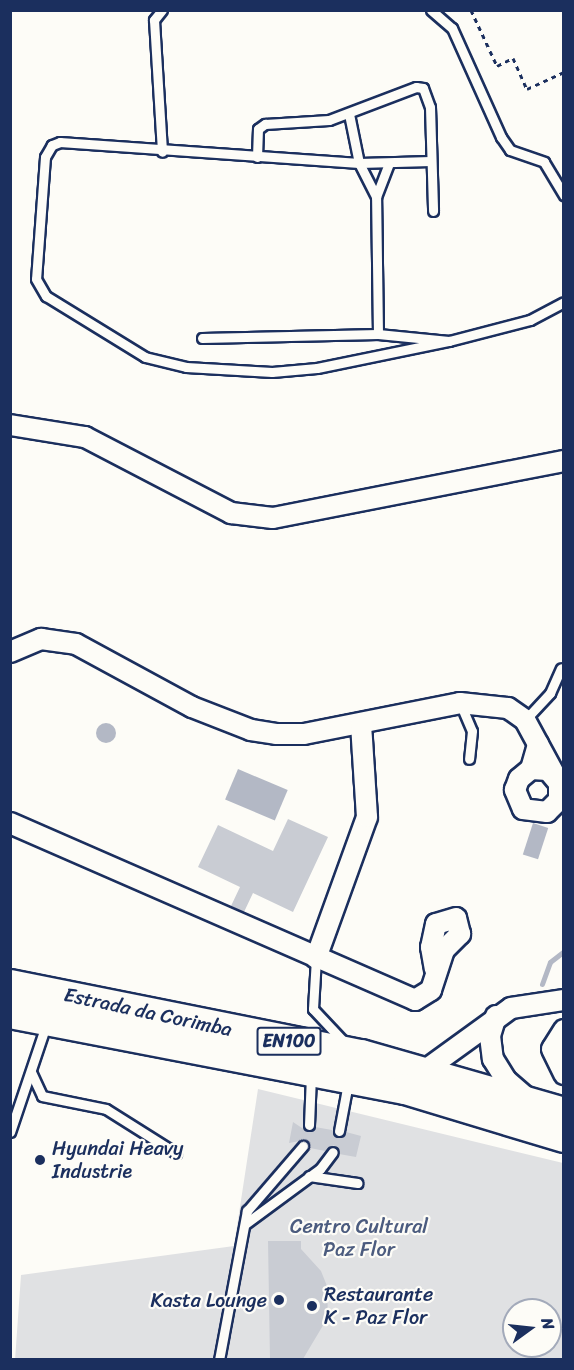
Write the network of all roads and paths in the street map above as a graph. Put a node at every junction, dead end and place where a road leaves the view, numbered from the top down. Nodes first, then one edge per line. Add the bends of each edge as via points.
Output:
1 (162, 10) edge
2 (431, 10) edge
3 (471, 10) edge
4 (564, 72) edge
5 (349, 114) junction
6 (162, 152) junction
7 (257, 157) junction
8 (431, 161) junction
9 (359, 163) junction
10 (389, 163) junction
11 (564, 195) edge
12 (376, 197) junction
13 (432, 211) dead end
14 (564, 302) edge
15 (378, 334) junction
16 (202, 338) dead end
17 (449, 341) junction
18 (10, 425) edge
19 (564, 461) edge
20 (10, 652) edge
21 (561, 668) dead end
22 (460, 703) junction
23 (525, 720) junction
24 (361, 724) junction
25 (538, 744) junction
26 (469, 759) dead end
27 (531, 769) junction
28 (561, 789) edge
29 (10, 824) edge
30 (316, 958) junction
31 (435, 969) dead end
32 (10, 985) edge
33 (564, 1000) edge
34 (10, 1013) edge
35 (496, 1016) junction
36 (48, 1019) junction
37 (564, 1030) edge
38 (355, 1066) junction
39 (312, 1069) junction
40 (424, 1071) junction
41 (31, 1072) junction
42 (564, 1074) edge
43 (530, 1101) junction
44 (564, 1113) edge
45 (309, 1125) dead end
46 (339, 1131) dead end
47 (10, 1132) edge
48 (564, 1137) edge
49 (303, 1146) dead end
50 (333, 1152) dead end
51 (176, 1153) dead end
52 (309, 1176) junction
53 (357, 1183) dead end
54 (245, 1224) junction
55 (219, 1359) edge

1 - 6 lane via 154,20
2 - 11 lane via 452,28 510,150 544,162
3 - 4 path via 497,66 513,58 527,89
5 - 7 lane via 265,124 258,129
5 - 8 lane via 416,87 423,88 430,107
5 - 9 lane
6 - 7 lane
6 - 17 lane via 60,142 48,149 36,279 46,296 145,357 186,368 272,372 317,368
7 - 9 lane
8 - 10 lane
8 - 13 lane
9 - 10 lane
9 - 12 lane
10 - 12 lane
12 - 15 lane
14 - 17 lane via 530,320
15 - 16 lane
15 - 17 lane
18 - 19 street via 85,437 231,513 273,518
20 - 24 street via 41,639 76,644 192,707 250,730 304,734
21 - 23 lane via 550,693
22 - 23 street via 507,708
22 - 24 street
22 - 26 lane via 472,731
23 - 25 street
24 - 30 street via 367,817
25 - 27 street
25 - 28 street
27 - 28 street via 548,770
27 - 28 street via 519,779 515,790 523,809 547,813
29 - 30 street
30 - 31 street via 415,1000 430,990
30 - 38 lane via 313,1009
32 - 38 main road, Estrada da Corimba / EN100
33 - 35 street via 511,1008
34 - 36 main road, Estrada da Corimba / EN100
35 - 40 street
35 - 43 street via 490,1036 493,1059 506,1080
36 - 39 main road, Estrada da Corimba / EN100
36 - 41 lane
37 - 42 street via 552,1049
38 - 39 main road, Estrada da Corimba / EN100
38 - 40 main road, Estrada da Corimba / EN100
38 - 46 lane
38 - 48 main road, Estrada da Corimba / EN100
39 - 45 lane
40 - 43 main road, Estrada da Corimba / EN100
41 - 47 lane
41 - 51 lane via 42,1096 106,1109
43 - 44 main road, Estrada da Corimba / EN100
49 - 54 lane via 254,1198
50 - 52 lane
52 - 53 lane
52 - 54 lane
54 - 55 lane

